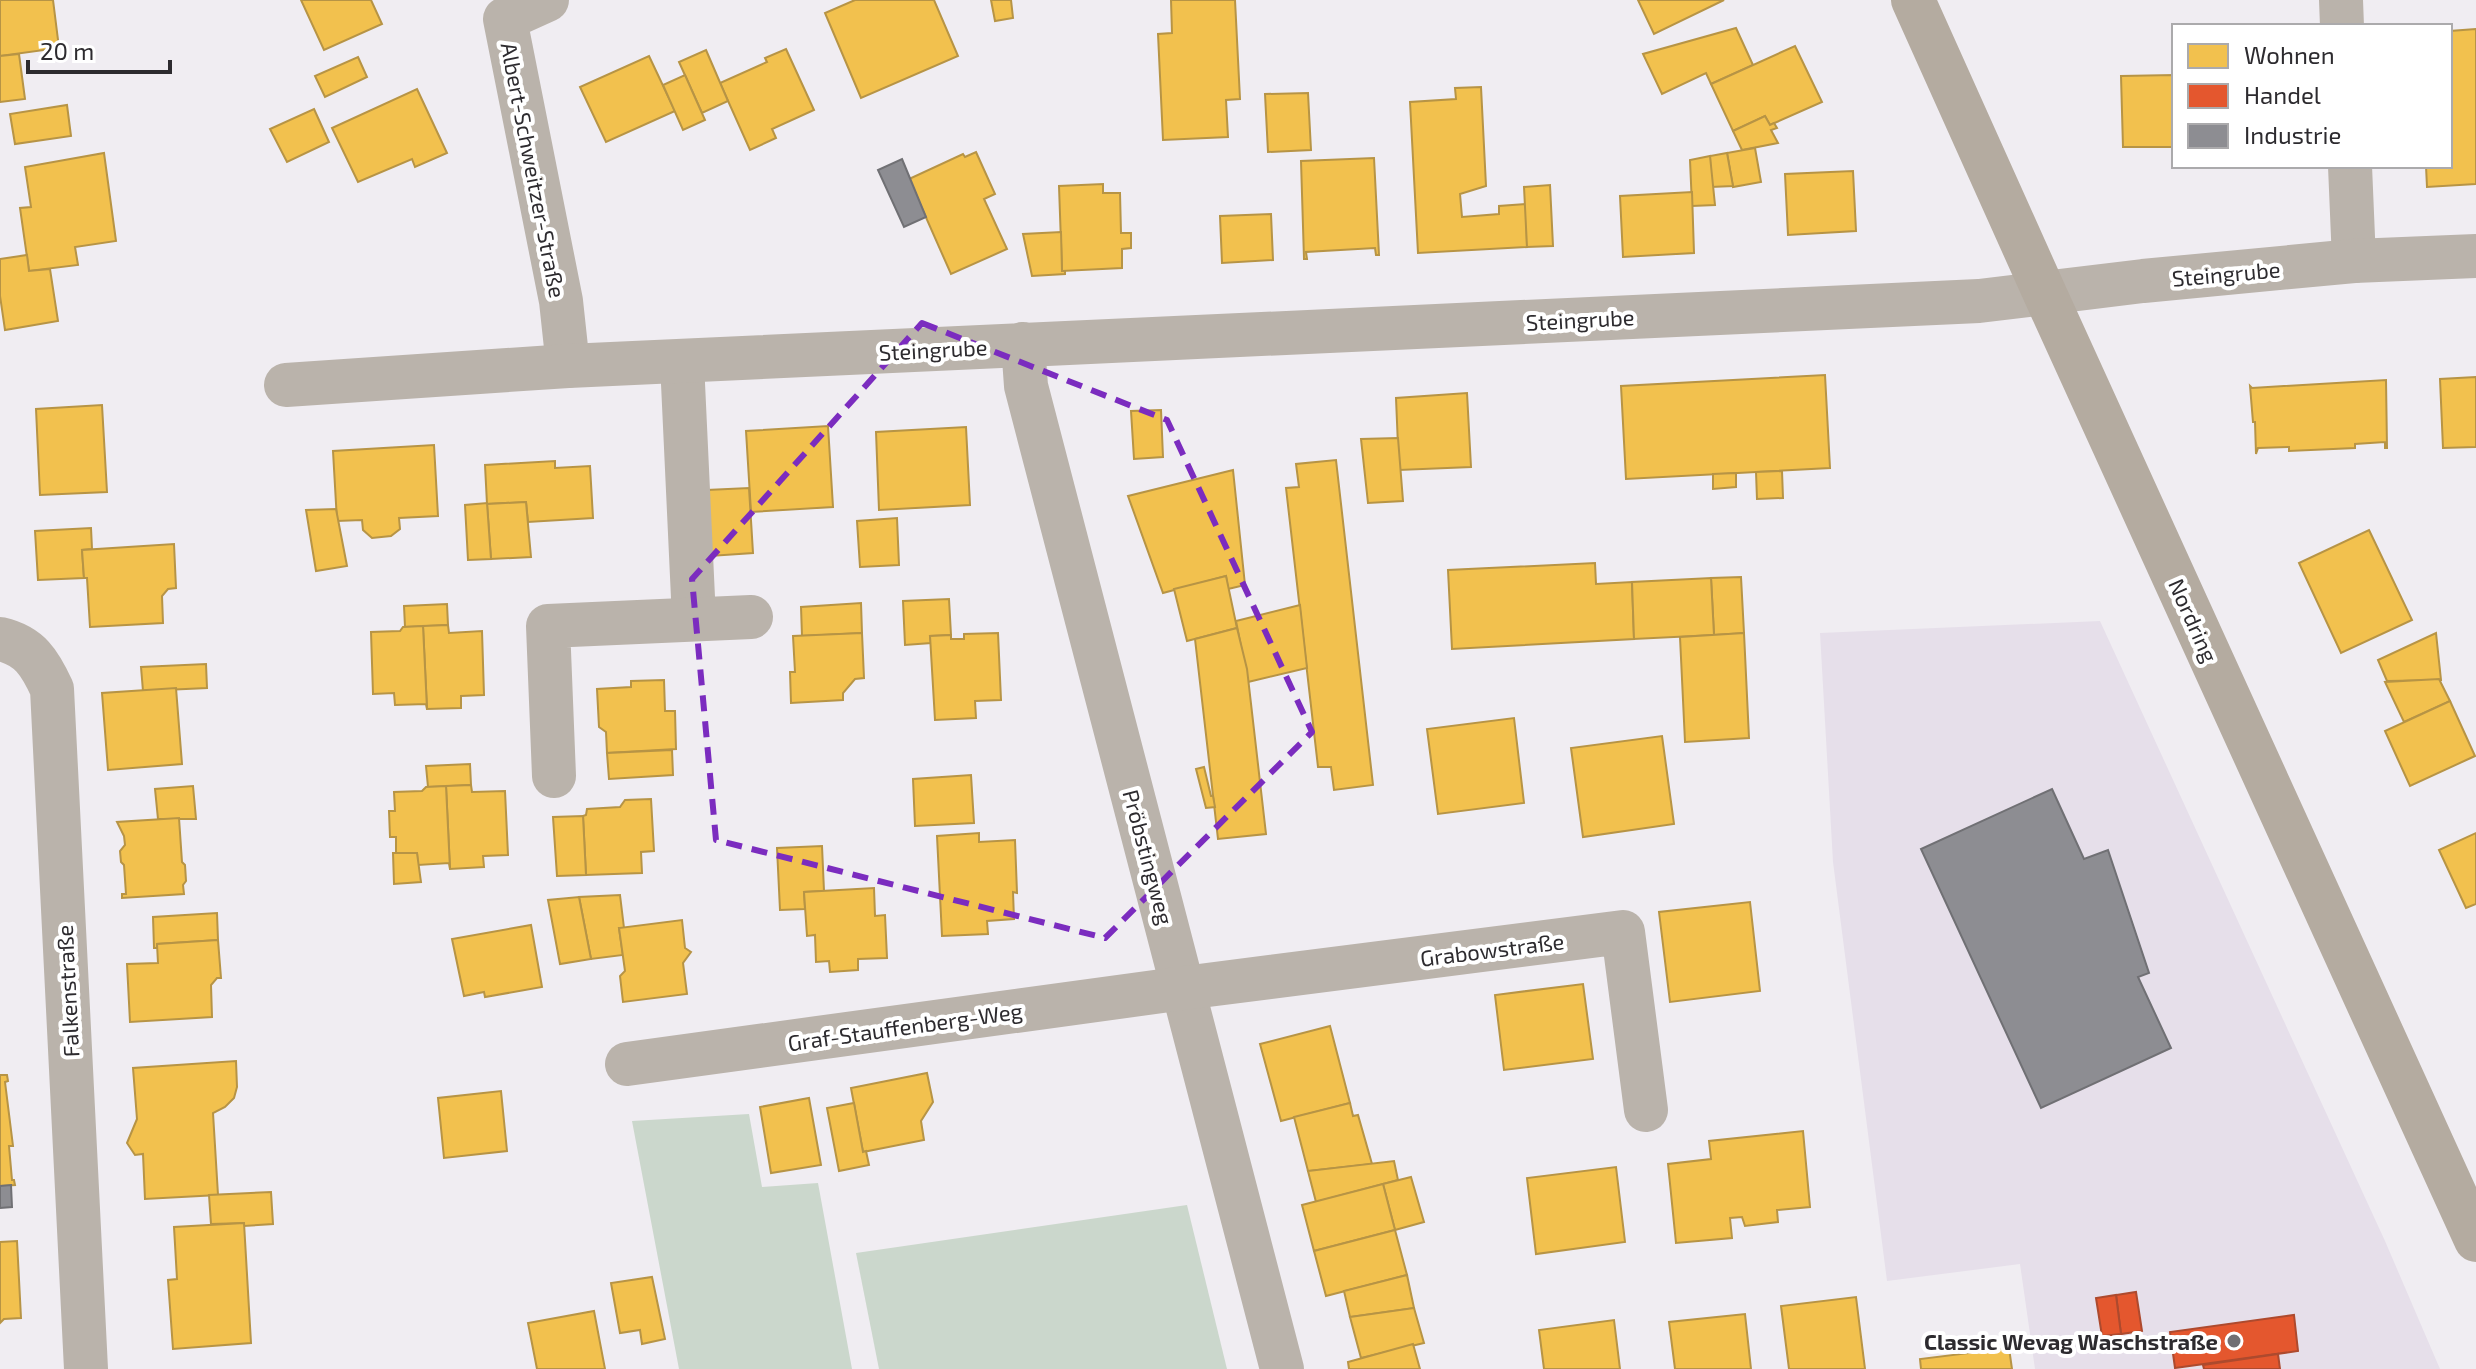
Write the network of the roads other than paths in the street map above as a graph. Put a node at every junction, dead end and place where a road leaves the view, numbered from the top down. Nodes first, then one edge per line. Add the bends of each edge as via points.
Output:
1 (547, 0) edge
2 (1913, 0) edge
3 (2341, 0) edge
4 (2342, 24) edge
5 (2350, 168) edge
6 (2476, 256) edge
7 (2354, 261) junction
8 (2045, 294) junction
9 (1023, 344) junction
10 (682, 362) junction
11 (568, 366) junction
12 (286, 385) dead end
13 (751, 617) dead end
14 (694, 619) junction
15 (0, 639) edge
16 (554, 776) dead end
17 (1184, 988) junction
18 (627, 1064) dead end
19 (1646, 1110) dead end
20 (2476, 1240) edge
21 (86, 1369) edge
22 (1282, 1369) edge

1 - 11 street, Albert-Schweitzer-Straße via 505,19 561,301
2 - 8 main road, Nordring
3 - 4 street
5 - 7 street
6 - 7 street, Steingrube
7 - 8 street, Steingrube
8 - 9 street, Steingrube
8 - 20 main road, Nordring
9 - 10 street, Steingrube
9 - 17 street, Pröbstingweg via 1026,386
10 - 11 street, Steingrube
10 - 14 street
11 - 12 street, Steingrube
13 - 14 street
14 - 16 street via 548,626
15 - 21 street, Falkenstraße via 39,661 52,689
17 - 18 street, Graf-Stauffenberg-Weg
17 - 19 street, Grabowstraße via 1623,932
17 - 22 street, Pröbstingweg

